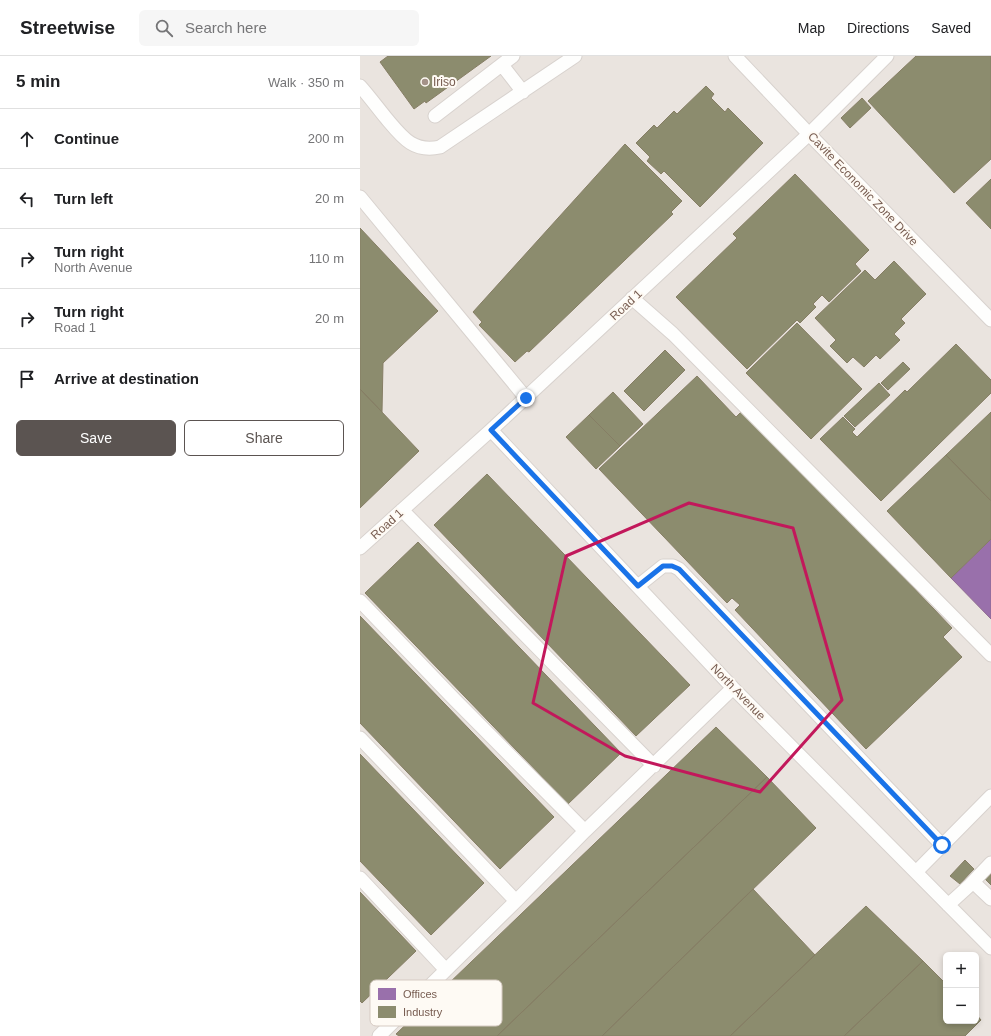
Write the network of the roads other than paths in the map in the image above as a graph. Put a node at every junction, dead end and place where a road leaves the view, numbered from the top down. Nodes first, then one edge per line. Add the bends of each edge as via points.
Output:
1 (514, 56) edge
2 (575, 56) edge
3 (736, 56) edge
4 (887, 56) edge
5 (502, 65) junction
6 (360, 86) edge
7 (523, 92) junction
8 (434, 116) dead end
9 (809, 134) junction
10 (360, 197) edge
11 (632, 298) junction
12 (991, 320) edge
13 (526, 398) junction
14 (491, 430) junction
15 (402, 510) junction
16 (360, 548) edge
17 (638, 586) junction
18 (360, 601) edge
19 (991, 655) edge
20 (733, 688) junction
21 (360, 738) edge
22 (654, 766) junction
23 (991, 796) edge
24 (585, 831) junction
25 (942, 845) junction
26 (991, 863) edge
27 (916, 872) junction
28 (360, 878) edge
29 (973, 882) junction
30 (991, 900) edge
31 (516, 901) junction
32 (948, 905) junction
33 (991, 948) edge
34 (446, 970) junction
35 (436, 980) edge
36 (389, 1026) edge
37 (379, 1036) edge

1 - 5 street
2 - 7 street
3 - 9 street, Cavite Economic Zone Drive
4 - 9 street, Road 1
5 - 7 street
5 - 8 street
6 - 7 street via 403,138 425,149 440,147
9 - 11 street, Road 1
9 - 12 street, Cavite Economic Zone Drive
10 - 13 street
11 - 13 street, Road 1
11 - 19 street via 673,334
13 - 14 street, Road 1
14 - 15 street, Road 1
14 - 17 street, North Avenue
15 - 16 street, Road 1
15 - 22 street
17 - 20 street, North Avenue
17 - 25 street via 663,566 679,569
18 - 24 street
20 - 22 street
20 - 27 street, North Avenue
21 - 31 street
22 - 24 street
23 - 25 street
24 - 31 street
25 - 27 street
26 - 29 street
27 - 32 street, North Avenue
28 - 34 street
29 - 30 street
29 - 32 street
31 - 34 street
32 - 33 street, North Avenue
34 - 35 street
36 - 37 street

